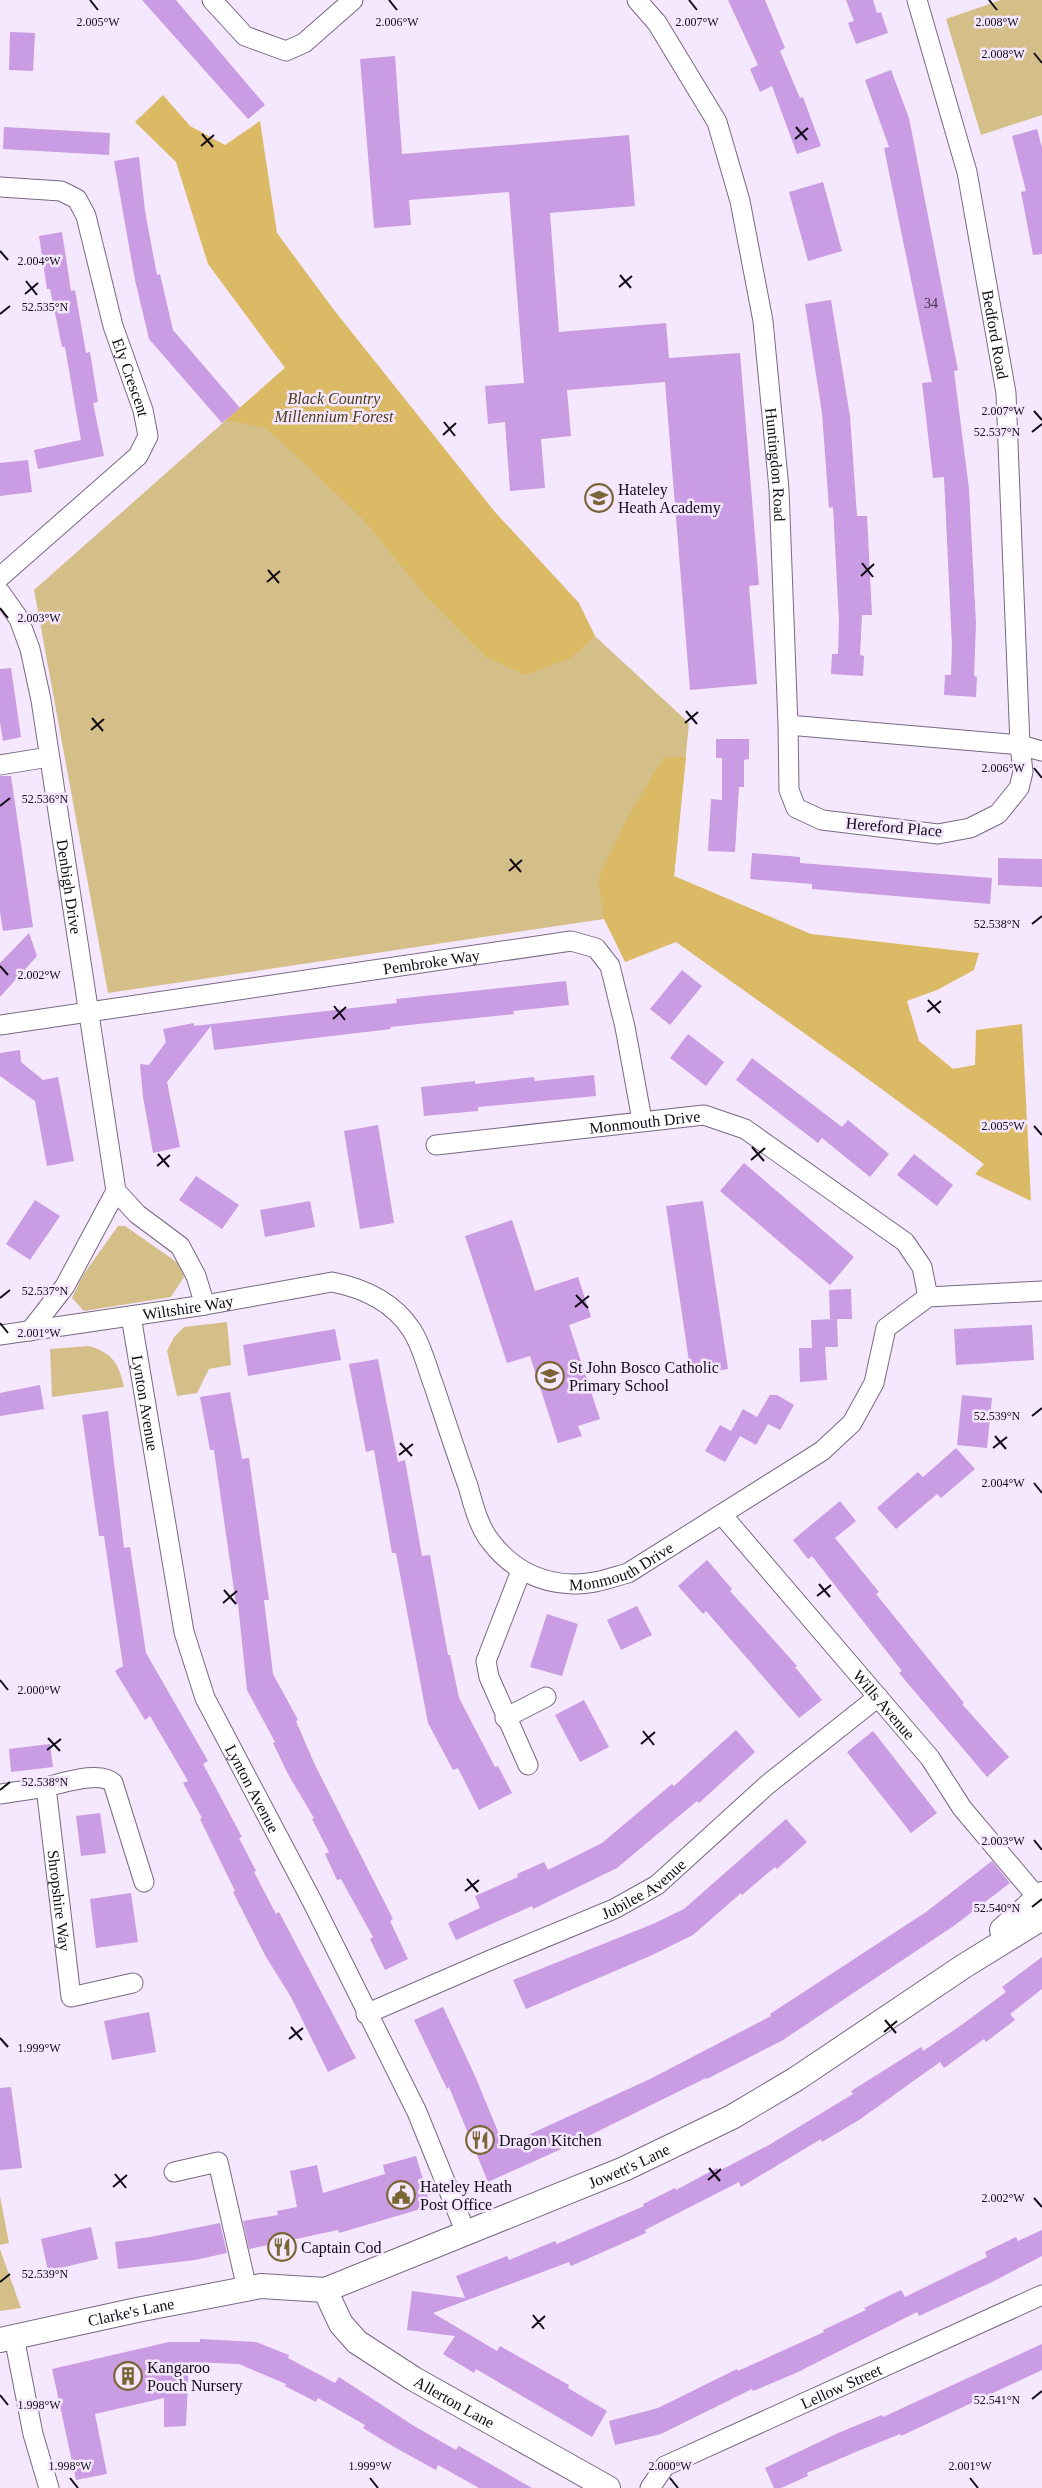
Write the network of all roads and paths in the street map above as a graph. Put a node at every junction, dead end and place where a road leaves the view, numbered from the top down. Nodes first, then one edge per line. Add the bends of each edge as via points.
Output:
1 (212, 0) edge
2 (353, 0) edge
3 (638, 0) edge
4 (917, 0) edge
5 (0, 187) edge
6 (0, 577) edge
7 (0, 592) edge
8 (788, 725) junction
9 (1020, 745) junction
10 (1042, 751) edge
11 (49, 757) junction
12 (0, 765) edge
13 (88, 1011) junction
14 (0, 1025) edge
15 (642, 1120) junction
16 (436, 1144) dead end
17 (116, 1191) junction
18 (1042, 1291) edge
19 (373, 1295) joint
20 (928, 1297) junction
21 (205, 1305) junction
22 (131, 1316) junction
23 (30, 1331) junction
24 (0, 1335) edge
25 (723, 1516) junction
26 (521, 1571) junction
27 (878, 1697) junction
28 (546, 1698) dead end
29 (505, 1718) junction
30 (528, 1765) dead end
31 (46, 1787) junction
32 (0, 1794) edge
33 (144, 1882) dead end
34 (1041, 1903) edge
35 (133, 1983) dead end
36 (366, 2014) junction
37 (174, 2172) dead end
38 (466, 2233) junction
39 (254, 2288) junction
40 (325, 2290) junction
41 (1042, 2295) edge
42 (7, 2338) edge
43 (49, 2488) edge
44 (608, 2488) edge
45 (650, 2488) edge

1 - 2 street via 245,36 286,51 304,43
3 - 8 street, Huntingdon Road via 658,24 716,122 740,201 763,321 779,490
4 - 9 street, Bedford Road via 966,172 1006,393
5 - 6 street, Ely Crescent via 61,191 77,200 86,216 113,326 144,410 148,436 138,456
7 - 11 street, Denbigh Drive via 19,619 30,649
8 - 9 street
8 - 9 street, Hereford Place via 788,790 796,808 822,820 938,834 970,828 998,814 1020,788 1023,772
9 - 10 street
11 - 12 street
11 - 13 street, Denbigh Drive
13 - 14 street, Pembroke Way
13 - 15 street, Pembroke Way via 571,941 596,948 610,966
13 - 17 street, Denbigh Drive
15 - 16 street, Monmouth Drive
15 - 20 street, Monmouth Drive via 704,1115 745,1129 905,1242 922,1267
17 - 21 street via 137,1214 180,1246 196,1276
17 - 23 street via 65,1286
18 - 20 street
19 - 21 street, Wiltshire Way via 332,1282
19 - 26 street, Monmouth Drive via 393,1310 411,1330 490,1542
20 - 25 street, Monmouth Drive via 886,1328 874,1383 852,1423 822,1451
21 - 22 street, Wiltshire Way
22 - 23 street, Wiltshire Way
22 - 36 street, Lynton Avenue via 184,1632 205,1698 312,1901
23 - 24 street, Wiltshire Way
25 - 26 street, Monmouth Drive via 628,1573 598,1582 554,1582
25 - 27 street, Wills Avenue
26 - 29 street via 486,1661
27 - 34 street, Wills Avenue via 930,1758 962,1808
27 - 36 street, Jubilee Avenue via 767,1785 657,1885 614,1909
28 - 29 street
29 - 30 street
31 - 32 street
31 - 33 street via 98,1776 108,1778 113,1783
31 - 35 street, Shropshire Way via 71,1997
34 - 38 street, Jowett's Lane via 964,1966 796,2079 732,2117 624,2169
36 - 38 street, Lynton Avenue via 417,2112
37 - 39 street via 218,2162
38 - 40 street, Jowett's Lane
39 - 40 street, Jowett's Lane
39 - 42 street, Clarke's Lane
40 - 44 street, Allerton Lane via 341,2324 357,2342 414,2379
41 - 45 street, Lellow Street via 665,2466
42 - 43 street

